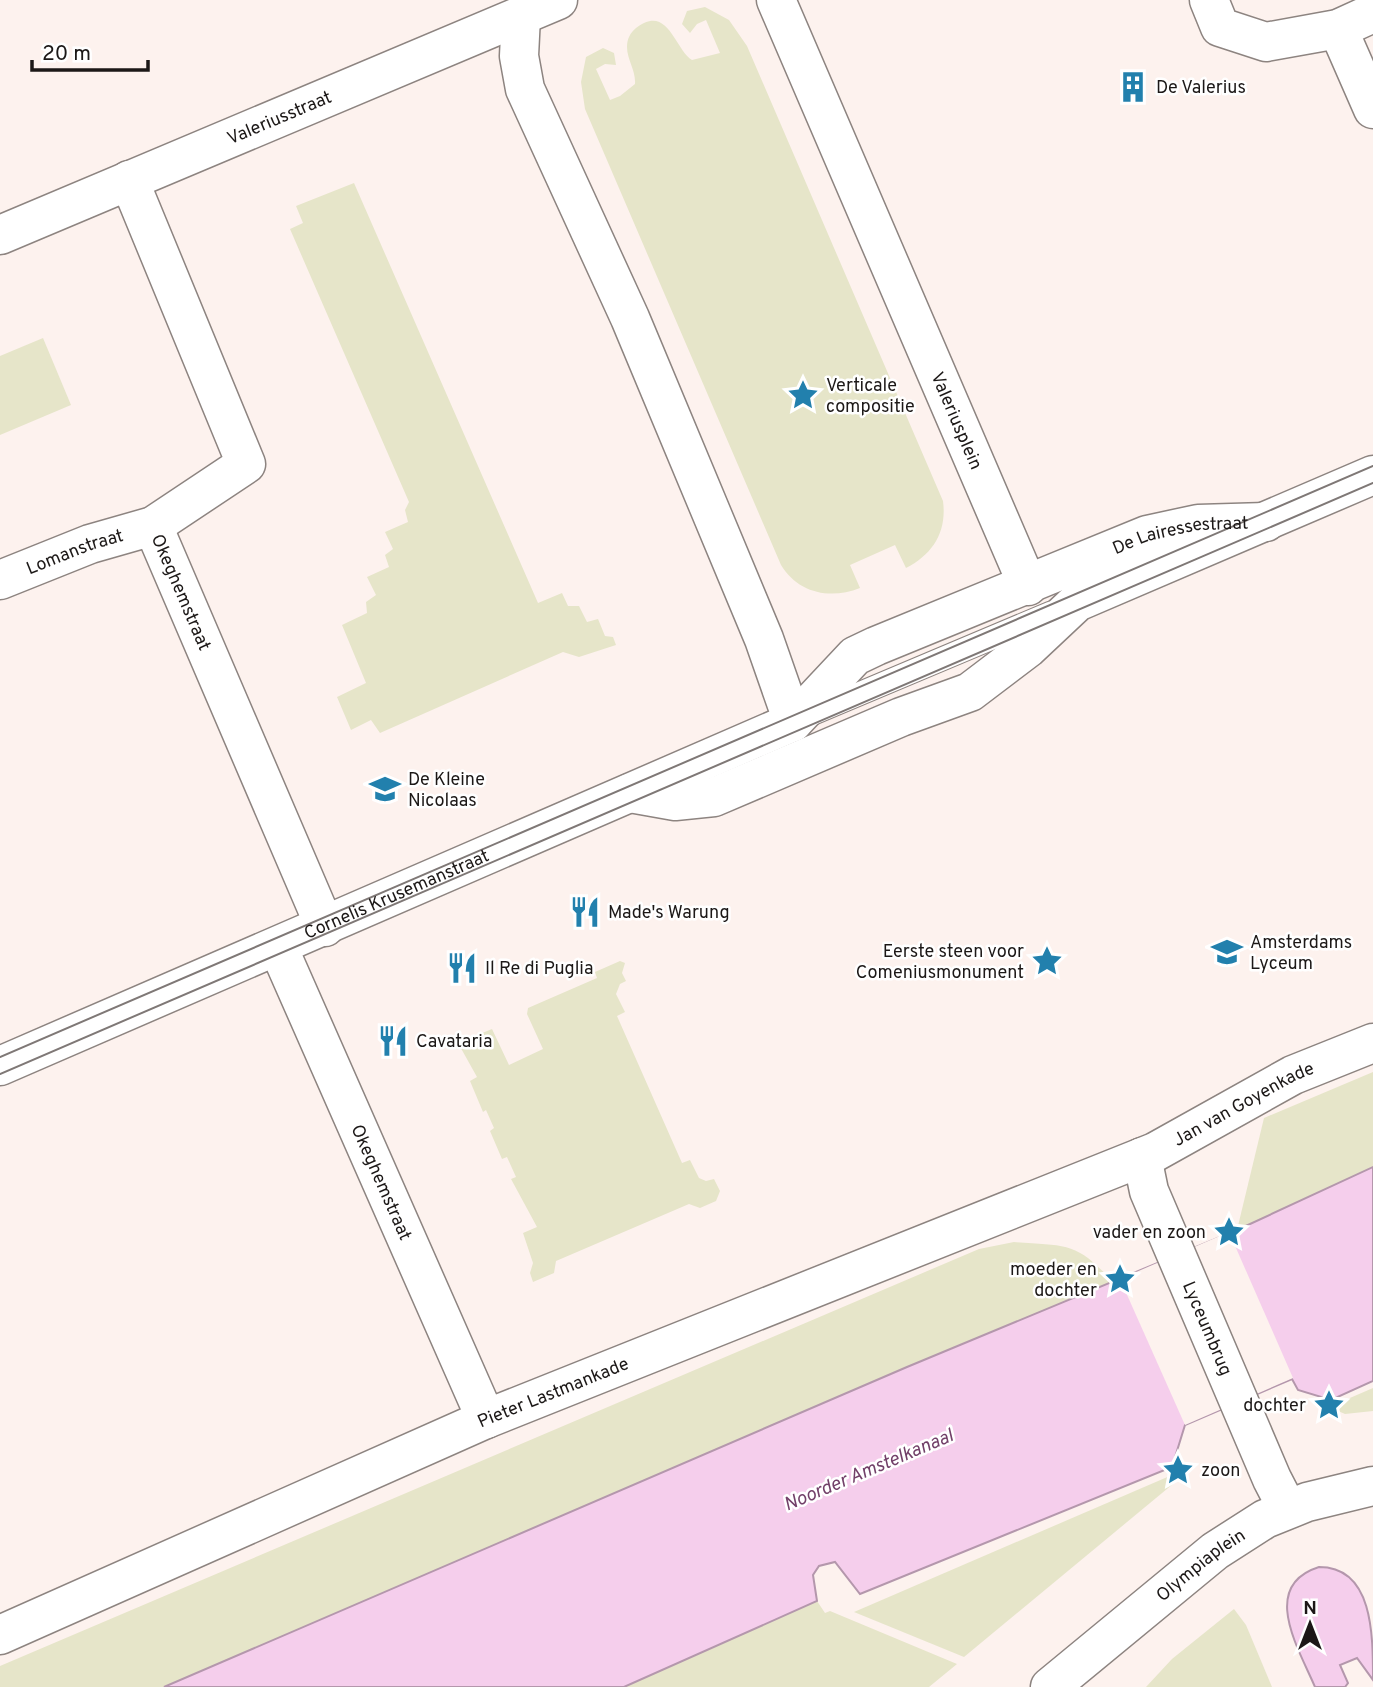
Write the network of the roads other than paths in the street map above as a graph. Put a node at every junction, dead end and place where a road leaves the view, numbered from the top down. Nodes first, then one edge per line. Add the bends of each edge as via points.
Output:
1 (558, 0) edge
2 (776, 0) edge
3 (1209, 0) edge
4 (1373, 13) edge
5 (521, 16) junction
6 (1338, 29) junction
7 (1373, 108) edge
8 (129, 180) junction
9 (0, 235) edge
10 (1373, 475) edge
11 (1266, 522) junction
12 (153, 526) junction
13 (0, 580) edge
14 (1028, 586) junction
15 (1077, 602) junction
16 (793, 722) junction
17 (630, 793) junction
18 (325, 927) junction
19 (278, 947) junction
20 (1373, 1043) edge
21 (0, 1066) edge
22 (1128, 1163) junction
23 (486, 1419) junction
24 (1373, 1486) edge
25 (1287, 1508) junction
26 (0, 1635) edge
27 (1050, 1687) edge

1 - 5 street, Valeriusstraat
2 - 14 street, Valeriusplein
3 - 6 street via 1220,27 1266,42
4 - 6 street
5 - 8 street, Valeriusstraat
5 - 16 street via 519,57 525,89 635,331 764,639
6 - 7 street
8 - 9 street, Valeriusstraat
8 - 12 street, Okeghemstraat via 246,464
10 - 11 street, De Lairessestraat
11 - 14 street, De Lairessestraat via 1198,524 1147,535
11 - 15 street
12 - 13 street, Lomanstraat via 90,544
12 - 18 street, Okeghemstraat
14 - 16 street via 855,656
15 - 16 lane
15 - 17 street via 1028,648 970,692 713,797 675,801
16 - 17 street, Cornelis Krusemanstraat
17 - 18 street, Cornelis Krusemanstraat
18 - 19 street, Cornelis Krusemanstraat
19 - 21 street, Cornelis Krusemanstraat
19 - 23 street, Okeghemstraat
20 - 22 street, Jan van Goyenkade via 1293,1075
22 - 23 street, Pieter Lastmankade
22 - 25 street, Lyceumbrug via 1149,1191
23 - 26 street, Pieter Lastmankade
24 - 25 street, Olympiaplein
25 - 27 street, Olympiaplein via 1215,1551

